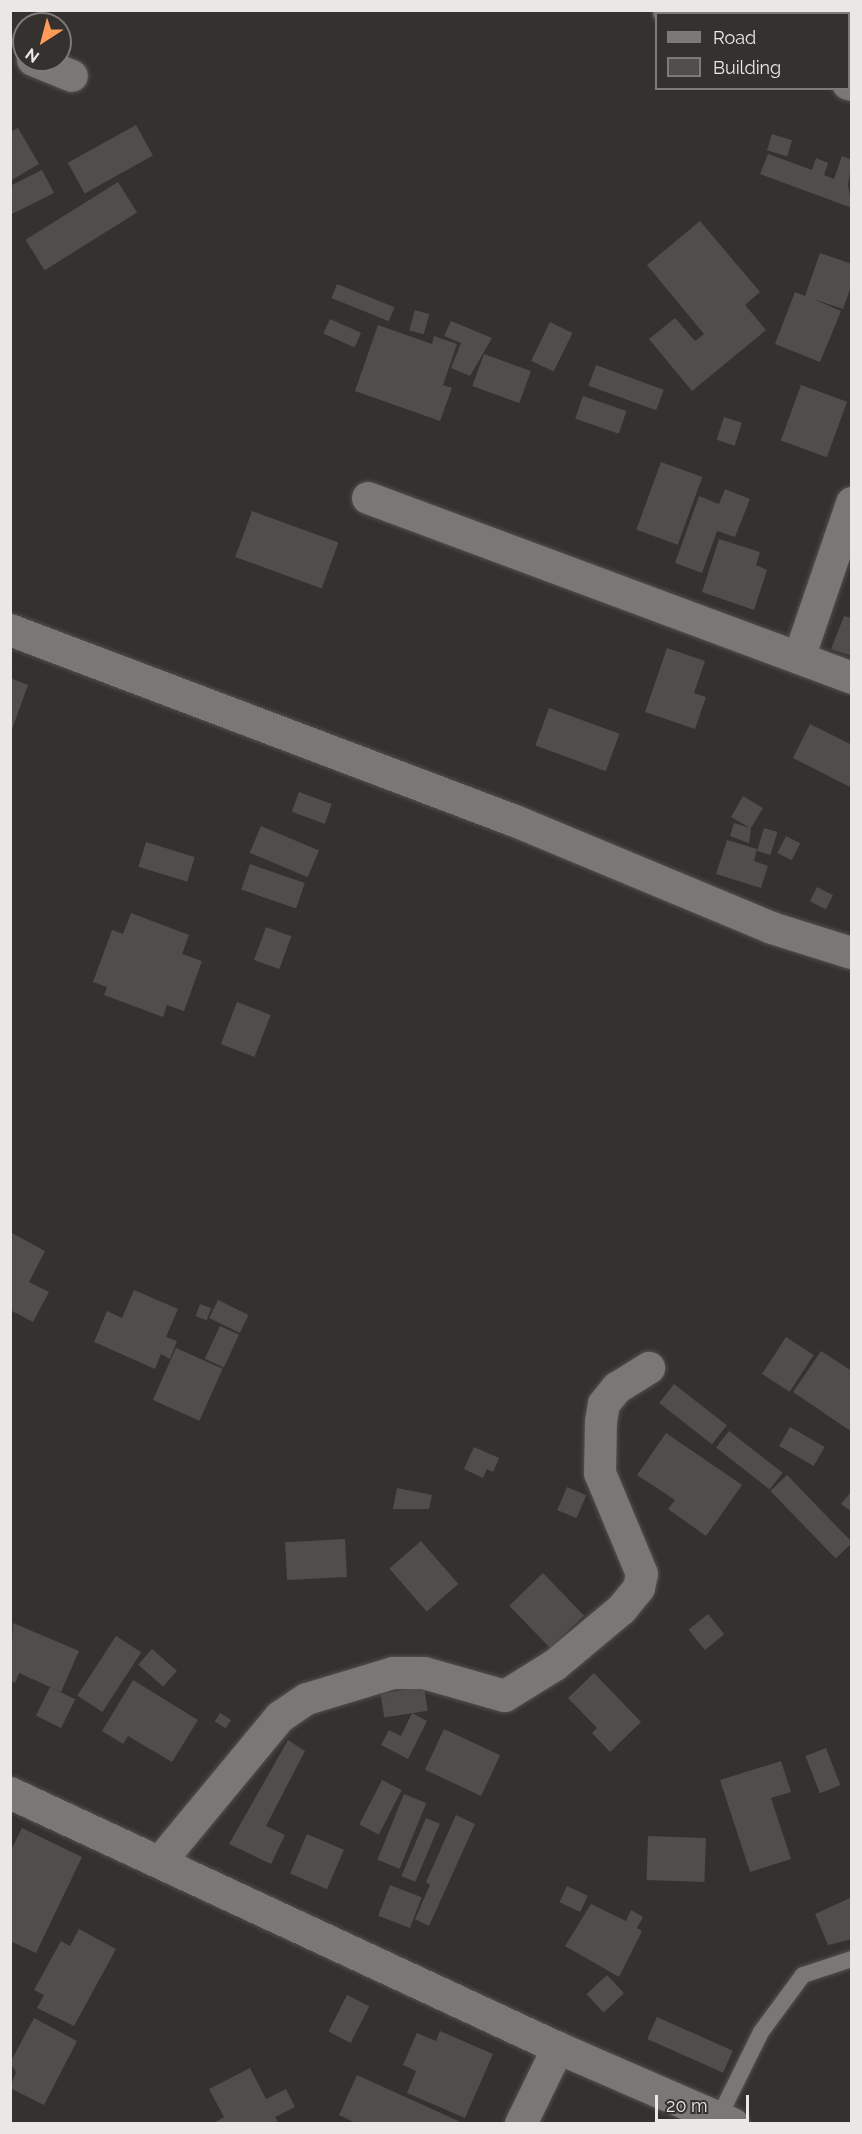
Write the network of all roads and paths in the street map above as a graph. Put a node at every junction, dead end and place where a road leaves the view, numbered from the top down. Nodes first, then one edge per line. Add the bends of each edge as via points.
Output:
1 (62, 72) edge
2 (72, 76) dead end
3 (368, 498) dead end
4 (852, 503) edge
5 (10, 630) edge
6 (799, 657) junction
7 (852, 678) edge
8 (852, 953) edge
9 (650, 1368) dead end
10 (10, 1793) edge
11 (160, 1862) junction
12 (852, 1959) edge
13 (558, 2048) junction
14 (726, 2120) edge
15 (521, 2124) edge

1 - 2 street
3 - 6 street
4 - 6 street
5 - 8 street via 515,821 772,928
6 - 7 street
9 - 11 street via 617,1388 604,1404 601,1422 600,1473 642,1575 639,1588 622,1609 555,1665 505,1696 424,1673 393,1673 307,1699 280,1717
10 - 11 street
11 - 13 street
12 - 14 lane via 803,1975 761,2032
13 - 14 street
13 - 15 street

